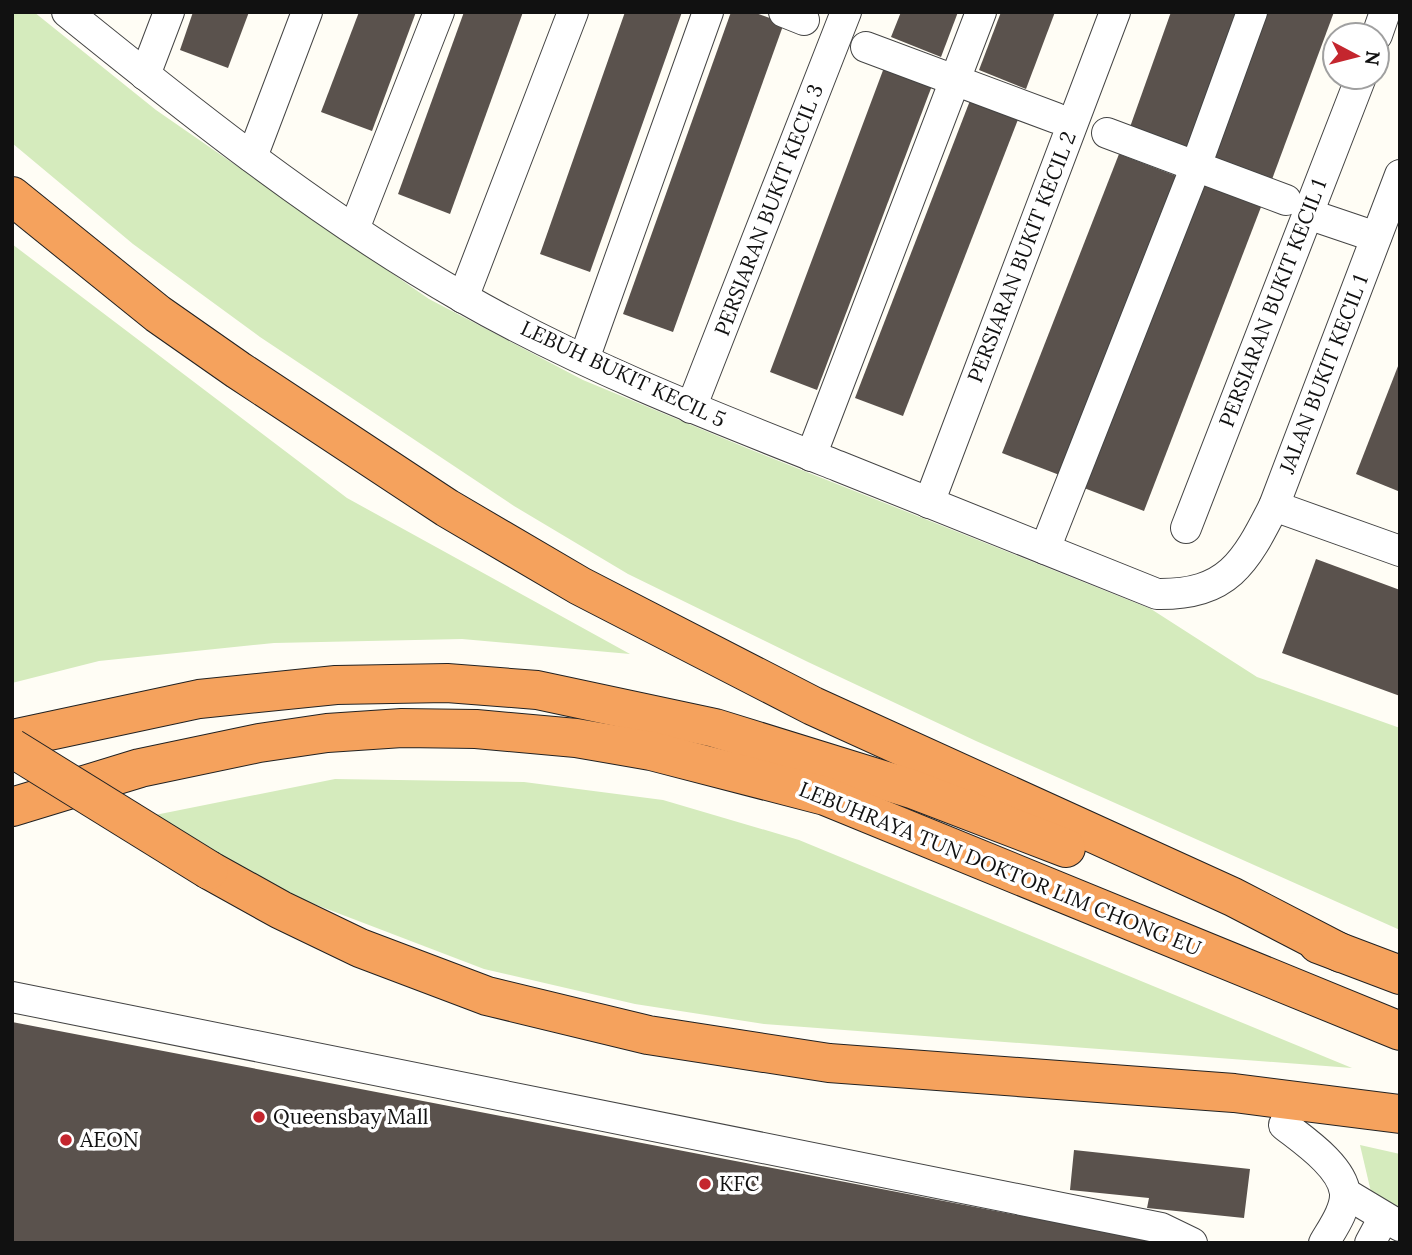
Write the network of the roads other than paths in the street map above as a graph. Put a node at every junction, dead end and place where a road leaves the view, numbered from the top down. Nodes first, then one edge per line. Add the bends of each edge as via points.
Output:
1 (68, 12) edge
2 (169, 12) edge
3 (307, 12) edge
4 (439, 12) edge
5 (573, 12) edge
6 (708, 12) edge
7 (846, 12) edge
8 (981, 12) edge
9 (1115, 12) edge
10 (1252, 12) edge
11 (866, 47) dead end
12 (145, 75) junction
13 (954, 80) junction
14 (1354, 91) edge
15 (1056, 118) dead end
16 (1107, 133) dead end
17 (252, 156) junction
18 (1196, 166) junction
19 (1400, 175) edge
20 (12, 197) edge
21 (1297, 207) junction
22 (354, 229) junction
23 (1377, 237) junction
24 (463, 298) junction
25 (584, 359) junction
26 (691, 408) junction
27 (810, 456) junction
28 (929, 503) junction
29 (1274, 506) junction
30 (1186, 528) dead end
31 (1045, 549) junction
32 (1400, 551) edge
33 (1238, 567) joint
34 (12, 738) edge
35 (12, 748) edge
36 (12, 807) edge
37 (1341, 953) junction
38 (1400, 975) edge
39 (12, 997) edge
40 (1400, 1031) edge
41 (982, 1075) junction
42 (1400, 1114) edge
43 (1284, 1125) junction
44 (1400, 1139) edge
45 (1345, 1193) junction
46 (1392, 1222) edge
47 (1192, 1243) edge
48 (1324, 1243) edge
49 (1370, 1243) edge

1 - 12 street, LEBUH BUKIT KECIL 5
2 - 12 street
3 - 17 street
4 - 22 street
5 - 24 street
6 - 25 street
7 - 26 street, PERSIARAN BUKIT KECIL 3
8 - 13 street
9 - 28 street, PERSIARAN BUKIT KECIL 2
10 - 18 street
11 - 13 street
12 - 17 street, LEBUH BUKIT KECIL 5
13 - 15 street
13 - 27 street
14 - 21 street, PERSIARAN BUKIT KECIL 1
16 - 18 street
17 - 22 street, LEBUH BUKIT KECIL 5
18 - 21 street
18 - 31 street
19 - 23 street, JALAN BUKIT KECIL 1
20 - 37 highway via 158,314 238,370 447,508 580,586 813,706 1233,897
21 - 23 street
21 - 30 street, PERSIARAN BUKIT KECIL 1
22 - 24 street, LEBUH BUKIT KECIL 5
23 - 29 street, JALAN BUKIT KECIL 1
24 - 25 street, LEBUH BUKIT KECIL 5
25 - 26 street, LEBUH BUKIT KECIL 5
26 - 27 street, LEBUH BUKIT KECIL 5
27 - 28 street, LEBUH BUKIT KECIL 5
28 - 31 street, LEBUH BUKIT KECIL 5
29 - 32 street
29 - 33 street, JALAN BUKIT KECIL 1
31 - 33 street, LEBUH BUKIT KECIL 5 via 1157,594 1205,589
34 - 37 highway, LEBUHRAYA TUN DOKTOR LIM CHONG EU via 198,699 335,685 447,683 537,690 715,728 912,789
35 - 41 highway, bridge via 281,910 360,948 487,996 660,1037 829,1063
36 - 40 highway, LEBUHRAYA TUN DOKTOR LIM CHONG EU via 140,768 327,733 476,729 576,738 651,751 825,796
37 - 38 highway, LEBUHRAYA TUN DOKTOR LIM CHONG EU
39 - 47 street via 1161,1228
41 - 42 highway via 1234,1093
41 - 43 highway via 994,1090 1014,1098
43 - 44 highway
43 - 45 street via 1333,1168
45 - 46 street
45 - 48 street
46 - 49 street

